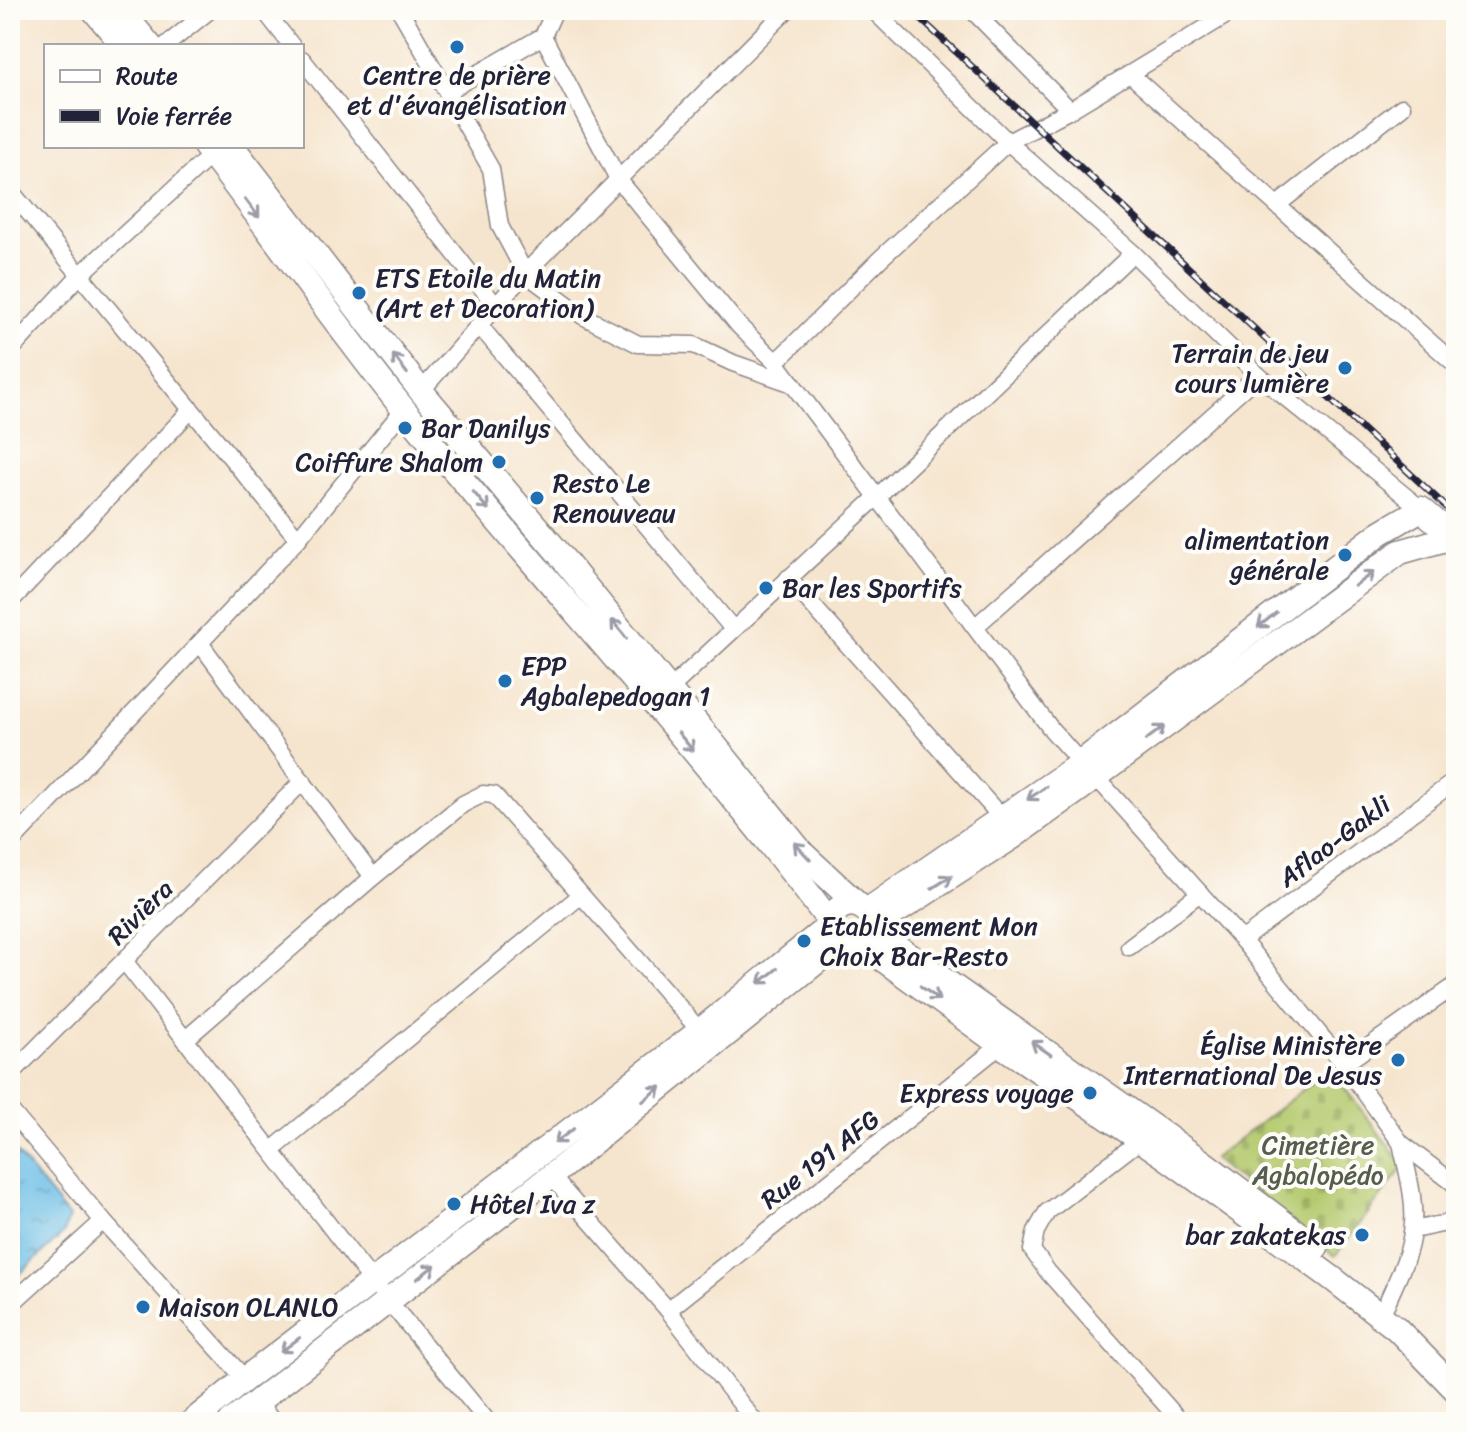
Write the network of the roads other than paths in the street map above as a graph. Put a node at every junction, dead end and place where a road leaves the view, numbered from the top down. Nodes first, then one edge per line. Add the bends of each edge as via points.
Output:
1 (94, 10) edge
2 (120, 10) edge
3 (210, 10) edge
4 (264, 10) edge
5 (400, 10) edge
6 (555, 10) edge
7 (787, 10) edge
8 (873, 10) edge
9 (972, 10) edge
10 (1235, 10) edge
11 (543, 36) junction
12 (122, 44) edge
13 (148, 44) edge
14 (168, 44) edge
15 (290, 44) edge
16 (304, 62) edge
17 (1130, 74) junction
18 (448, 91) junction
19 (1402, 107) dead end
20 (1070, 110) junction
21 (1008, 142) junction
22 (217, 148) edge
23 (618, 179) junction
24 (10, 190) edge
25 (1277, 205) junction
26 (1133, 253) junction
27 (525, 273) junction
28 (79, 276) junction
29 (496, 306) junction
30 (479, 325) junction
31 (10, 351) edge
32 (1455, 361) edge
33 (776, 362) junction
34 (1258, 375) junction
35 (794, 385) junction
36 (421, 391) junction
37 (404, 409) junction
38 (190, 411) junction
39 (879, 495) junction
40 (1421, 509) junction
41 (1455, 537) edge
42 (298, 539) junction
43 (788, 578) junction
44 (10, 602) edge
45 (976, 626) junction
46 (733, 629) junction
47 (200, 643) junction
48 (661, 696) junction
49 (1088, 770) junction
50 (1456, 780) edge
51 (303, 781) junction
52 (1002, 818) junction
53 (10, 844) edge
54 (373, 877) junction
55 (1200, 893) junction
56 (580, 896) junction
57 (869, 924) junction
58 (832, 931) junction
59 (1242, 940) junction
60 (1129, 947) dead end
61 (125, 962) junction
62 (1456, 985) edge
63 (700, 1031) junction
64 (187, 1038) junction
65 (1001, 1045) junction
66 (1344, 1064) junction
67 (10, 1075) edge
68 (10, 1110) edge
69 (1148, 1135) junction
70 (1401, 1143) junction
71 (272, 1150) junction
72 (551, 1176) junction
73 (1456, 1185) edge
74 (103, 1221) junction
75 (1456, 1221) edge
76 (1413, 1230) junction
77 (381, 1291) junction
78 (10, 1305) edge
79 (1386, 1305) junction
80 (668, 1310) junction
81 (1456, 1370) edge
82 (245, 1379) junction
83 (1456, 1390) edge
84 (257, 1401) junction
85 (192, 1422) edge
86 (231, 1422) edge
87 (273, 1422) edge
88 (488, 1422) edge
89 (755, 1422) edge
90 (1181, 1422) edge

1 - 12 street
2 - 13 street
3 - 14 street
4 - 15 street
5 - 18 street
6 - 11 street
7 - 23 street
8 - 21 street
9 - 20 street
10 - 17 street
11 - 18 street
11 - 23 street
16 - 29 street
17 - 20 street
17 - 25 street
18 - 27 street via 491,169 500,226
19 - 25 street
20 - 21 street
21 - 26 street
21 - 33 street
22 - 28 street
36 -> 22 street
22 -> 37 street
23 - 27 street
23 - 33 street via 739,326
24 - 28 street
25 - 32 street
26 - 34 street
26 - 39 street
27 - 29 street
27 - 35 street via 583,316 638,344 694,345
28 - 31 street
28 - 38 street
29 - 30 street
30 - 36 street
30 - 46 street
33 - 35 street
34 - 40 street
34 - 45 street
35 - 39 street
36 - 37 street
48 -> 36 street via 556,550
37 - 42 street
37 -> 48 street
38 - 42 street
38 - 44 street
39 - 43 street
39 - 45 street
40 - 41 street
40 -> 49 street via 1380,533
49 -> 41 street via 1400,552
42 - 47 street
43 - 46 street
43 - 52 street
45 - 49 street via 1051,729
46 - 48 street
47 - 51 street
47 - 53 street
57 -> 48 street
48 -> 58 street
49 -> 52 street
49 - 55 street
57 -> 49 street via 1011,838
50 - 59 street, Aflao-Gakli
51 - 54 street
51 - 61 street, Rivièra
52 - 57 street
54 - 56 street via 472,797 494,795
54 - 64 street
55 - 59 street
55 - 60 street
56 - 63 street
56 - 71 street
57 - 58 street via 841,907
57 - 58 street via 856,951 846,951
57 -> 65 street
69 -> 57 street
58 -> 63 street
72 -> 58 street
59 - 66 street
61 - 64 street
61 - 67 street, Rivièra
62 - 66 street
63 -> 77 street
64 - 71 street
65 - 69 street
65 - 80 street, Rue 191 AFG
66 - 70 street
68 - 74 street
69 - 79 street via 1344,1268
69 - 83 street via 1397,1329
69 - 90 street via 1047,1212 1032,1250
70 - 73 street
70 - 76 street
71 - 77 street
77 -> 72 street
72 - 80 street
74 - 78 street
74 - 82 street
75 - 76 street
76 - 79 street
77 -> 82 street
77 - 84 street
77 - 88 street
79 - 81 street
80 - 89 street
82 - 85 street
84 - 86 street
84 - 87 street

